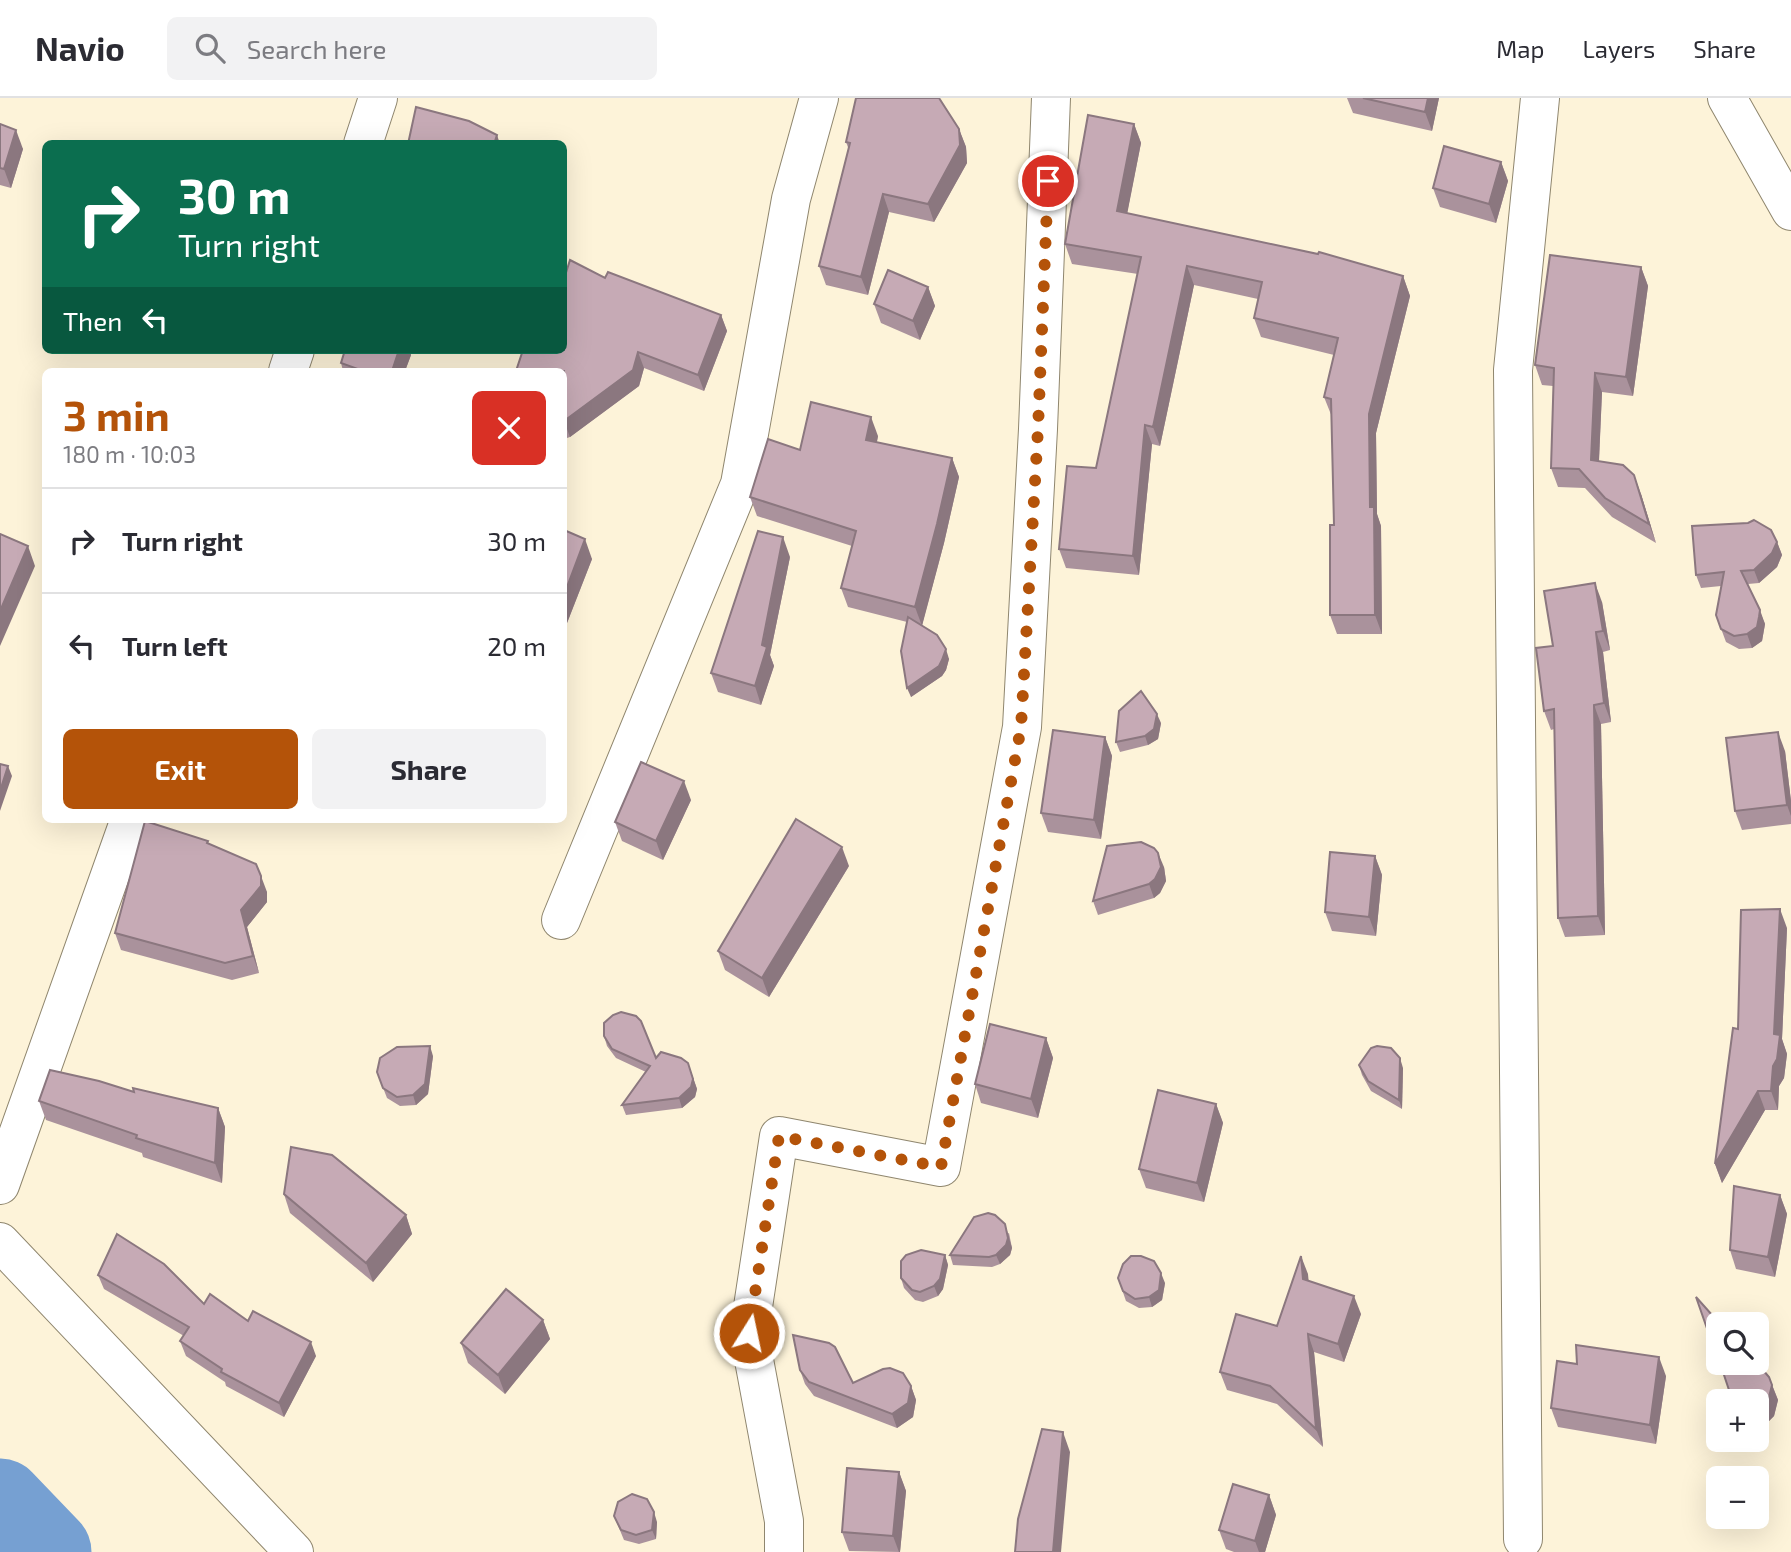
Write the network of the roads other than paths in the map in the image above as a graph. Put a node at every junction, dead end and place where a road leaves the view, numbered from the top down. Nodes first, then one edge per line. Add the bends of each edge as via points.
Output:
1 (378, 98) edge
2 (819, 98) edge
3 (1051, 98) edge
4 (1540, 98) edge
5 (1727, 98) edge
6 (364, 140) edge
7 (1791, 211) edge
8 (129, 823) edge
9 (561, 920) dead end
10 (0, 1185) edge
11 (0, 1242) edge
12 (1523, 1539) dead end
13 (294, 1552) edge
14 (784, 1552) edge

1 - 6 street
2 - 9 street via 791,199 740,484
3 - 14 street via 1021,727 941,1167 779,1136 749,1333 784,1521
4 - 12 street via 1513,370
5 - 7 street
8 - 10 street
11 - 13 street

